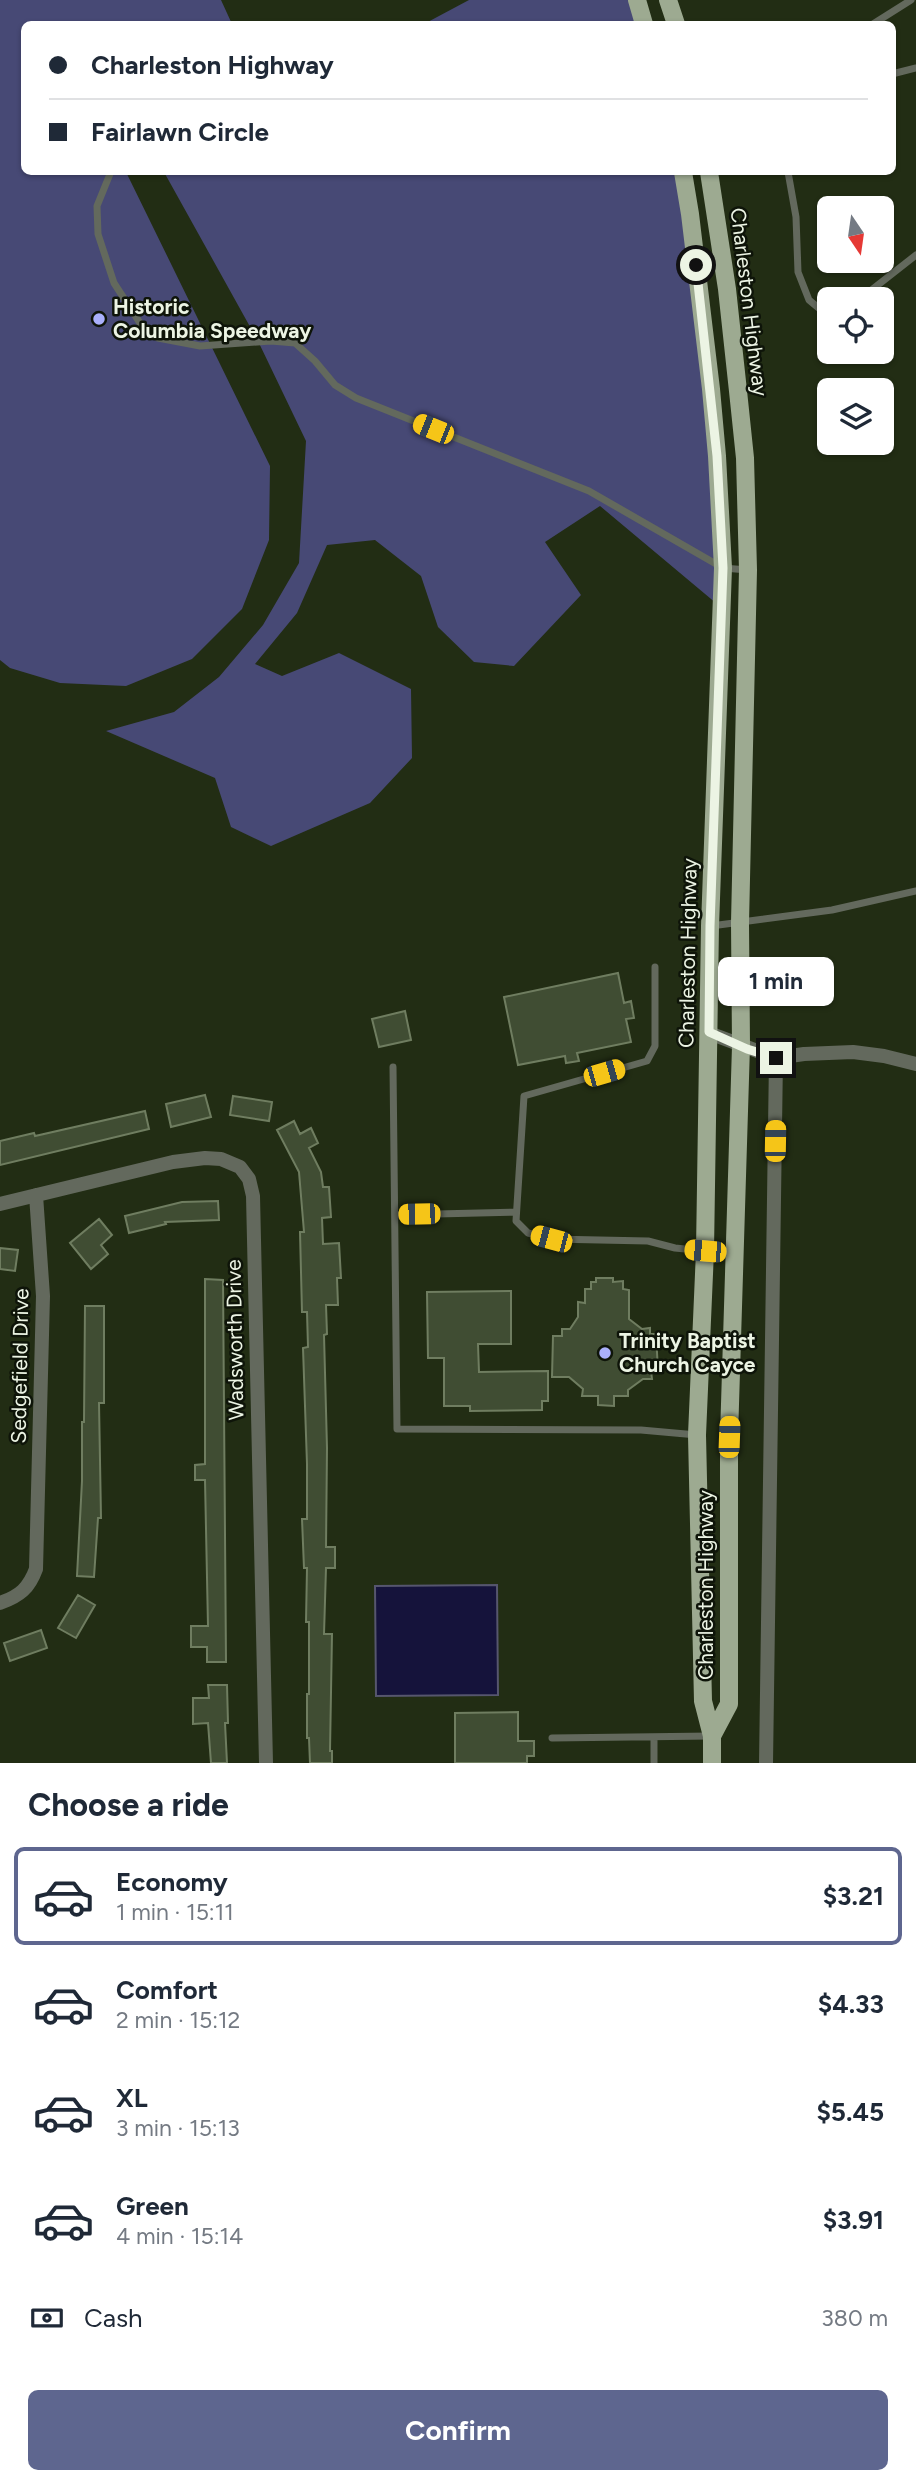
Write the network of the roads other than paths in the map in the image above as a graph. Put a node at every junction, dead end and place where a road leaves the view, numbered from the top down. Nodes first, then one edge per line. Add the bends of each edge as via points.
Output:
1 (637, 0) edge
2 (668, 0) edge
3 (911, 0) edge
4 (643, 21) edge
5 (675, 21) edge
6 (878, 21) edge
7 (916, 68) edge
8 (896, 73) edge
9 (110, 175) edge
10 (684, 175) edge
11 (709, 175) edge
12 (789, 175) edge
13 (916, 255) edge
14 (875, 287) edge
15 (817, 307) edge
16 (723, 568) junction
17 (748, 570) junction
18 (916, 891) edge
19 (740, 923) junction
20 (710, 926) junction
21 (655, 967) dead end
22 (709, 1032) junction
23 (741, 1046) junction
24 (776, 1058) junction
25 (916, 1064) edge
26 (393, 1067) dead end
27 (36, 1195) junction
28 (0, 1204) edge
29 (516, 1212) junction
30 (395, 1215) junction
31 (705, 1251) junction
32 (735, 1254) junction
33 (697, 1435) junction
34 (0, 1603) edge
35 (654, 1737) junction
36 (712, 1737) junction
37 (552, 1738) dead end
38 (266, 1763) edge
39 (654, 1763) edge
40 (712, 1763) edge
41 (766, 1763) edge

1 - 4 main road
2 - 5 main road
3 - 6 lane
7 - 8 lane
9 - 16 lane via 97,206 98,234 114,283 140,323 158,338 200,346 295,342 335,385 356,398 589,491
10 - 16 main road, Charleston Highway via 711,389
11 - 17 main road, Charleston Highway via 741,418
12 - 15 lane via 798,272 809,300
13 - 14 lane
16 - 17 lane
16 - 20 main road, Charleston Highway
17 - 19 main road, Charleston Highway
18 - 19 lane
19 - 20 lane
19 - 23 main road, Charleston Highway
20 - 22 main road, Charleston Highway
21 - 29 lane via 654,1046 647,1061 524,1096
22 - 23 street
22 - 31 main road, Charleston Highway
23 - 24 street
23 - 32 main road, Charleston Highway
24 - 25 street via 853,1052
24 - 41 street
26 - 30 lane
27 - 28 street, Wadsworth Drive
27 - 34 street, Sedgefield Drive via 43,1296 36,1569 22,1594
27 - 38 street, Wadsworth Drive via 189,1159 222,1159 240,1167 249,1179 253,1196
29 - 30 lane
29 - 31 lane via 516,1221 528,1233 551,1239 648,1241
30 - 33 lane via 397,1429 641,1430
31 - 32 lane
31 - 33 main road, Charleston Highway
32 - 36 main road, Charleston Highway via 729,1437 729,1704
33 - 36 main road, Charleston Highway via 703,1701
35 - 36 lane
35 - 37 lane
35 - 39 lane
36 - 40 main road, Charleston Highway

